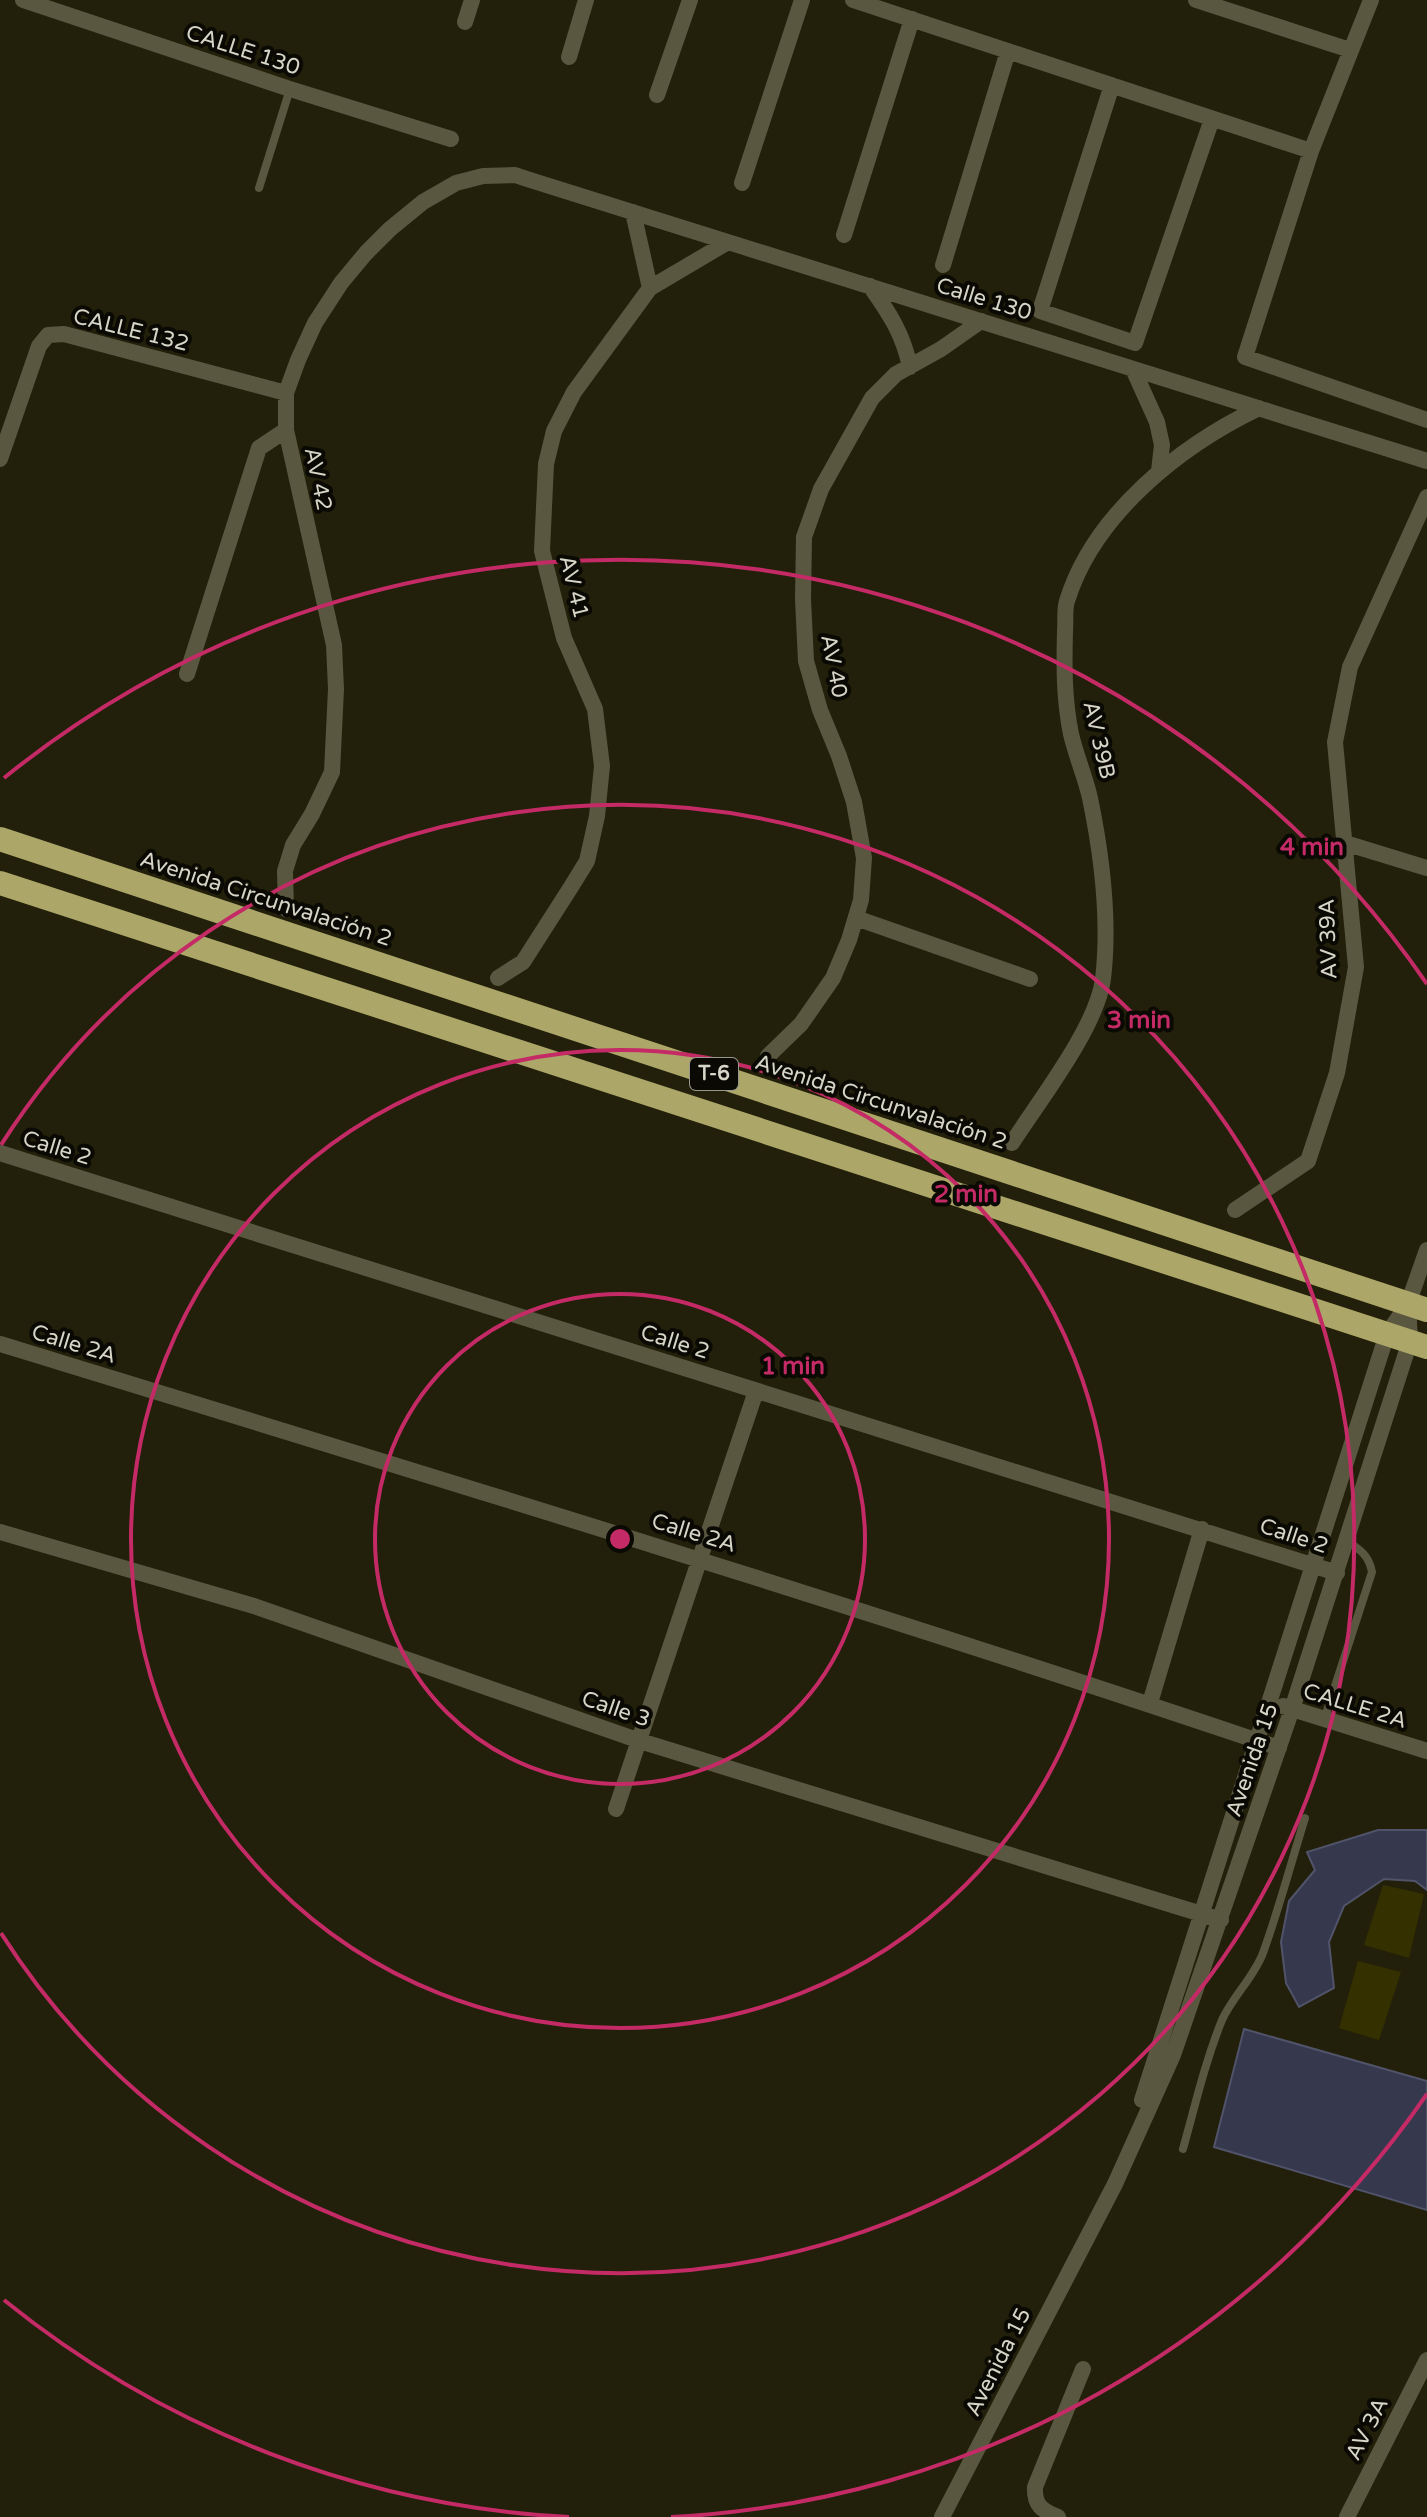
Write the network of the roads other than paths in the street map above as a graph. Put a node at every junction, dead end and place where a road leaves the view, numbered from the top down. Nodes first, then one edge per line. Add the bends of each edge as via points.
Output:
1 (23, 0) edge
2 (472, 0) edge
3 (586, 0) edge
4 (690, 0) edge
5 (802, 0) edge
6 (853, 0) edge
7 (1196, 0) edge
8 (1371, 0) edge
9 (912, 19) junction
10 (465, 22) dead end
11 (1350, 50) junction
12 (1008, 51) junction
13 (569, 57) dead end
14 (1112, 85) junction
15 (290, 89) junction
16 (657, 95) dead end
17 (1212, 119) junction
18 (451, 139) dead end
19 (1311, 151) junction
20 (527, 179) joint
21 (742, 183) dead end
22 (259, 188) dead end
23 (633, 212) junction
24 (844, 235) dead end
25 (728, 242) junction
26 (943, 265) dead end
27 (870, 286) junction
28 (650, 288) junction
29 (981, 321) junction
30 (910, 367) junction
31 (1133, 369) junction
32 (286, 393) junction
33 (1259, 408) junction
34 (1427, 420) edge
35 (286, 430) junction
36 (0, 459) edge
37 (1427, 461) edge
38 (1159, 471) junction
39 (1427, 497) edge
40 (187, 674) dead end
41 (0, 839) edge
42 (1345, 843) junction
43 (1427, 868) edge
44 (0, 883) edge
45 (286, 909) dead end
46 (856, 918) junction
47 (498, 978) dead end
48 (1030, 979) dead end
49 (768, 1056) dead end
50 (1012, 1143) dead end
51 (0, 1153) edge
52 (1235, 1210) dead end
53 (1427, 1250) edge
54 (1418, 1307) edge
55 (1408, 1341) edge
56 (0, 1344) edge
57 (756, 1391) junction
58 (1202, 1529) junction
59 (0, 1532) edge
60 (1347, 1541) junction
61 (700, 1558) junction
62 (1314, 1565) junction
63 (1337, 1573) junction
64 (1270, 1702) junction
65 (1150, 1703) junction
66 (1292, 1709) junction
67 (1324, 1720) junction
68 (640, 1741) junction
69 (1258, 1741) junction
70 (1279, 1748) junction
71 (1427, 1751) edge
72 (616, 1809) dead end
73 (1305, 1818) dead end
74 (1203, 1915) junction
75 (1221, 1920) junction
76 (1183, 2149) dead end
77 (1115, 2184) junction
78 (1427, 2360) edge
79 (1083, 2369) dead end
80 (942, 2517) edge
81 (1058, 2517) edge
82 (1347, 2517) edge

1 - 15 street, CALLE 130
2 - 10 street
3 - 13 street
4 - 16 street
5 - 21 street
6 - 9 street
7 - 11 street
8 - 11 street
9 - 12 street
9 - 24 street
11 - 19 street
12 - 14 street
12 - 26 street
14 - 17 street
14 - 17 street via 1040,311 1135,343
15 - 18 street, CALLE 130
15 - 22 lane
17 - 19 street
19 - 34 street via 1245,357
20 - 23 street, Calle 130
20 - 32 street, AV 42 via 483,176 456,183 390,229 341,283 315,323
23 - 25 street, Calle 130
23 - 28 street
25 - 27 street, Calle 130
25 - 28 street, AV 41
27 - 29 street, Calle 130
27 - 30 street via 894,320
28 - 47 street, AV 41 via 574,392 554,431 546,464 542,551 564,638 595,709 602,766 599,803 587,861 523,962
29 - 30 street, AV 40
29 - 31 street, Calle 130
30 - 46 street, AV 40 via 872,398 821,489 804,537 806,661 854,802 864,858
31 - 33 street, Calle 130
31 - 38 street via 1157,422 1162,445
32 - 35 street, AV 42
32 - 36 street, CALLE 132 via 64,334 48,335 39,346
33 - 37 street, Calle 130
33 - 38 street, AV 39B via 1216,430
35 - 40 street via 259,448
35 - 45 street, AV 42 via 334,645 336,689 332,772 293,845 285,871
38 - 50 street, AV 39B via 1119,511 1088,555 1066,603 1063,677 1101,857 1103,982 1085,1030
39 - 42 street, AV 39A via 1350,667 1335,742
41 - 54 highway, Avenida Circunvalación 2 / T-6
42 - 43 street
42 - 52 street, AV 39A via 1356,967 1337,1073 1308,1161
44 - 55 highway, T-6
46 - 48 street
46 - 49 street, AV 40 via 833,978 801,1024
51 - 57 street, Calle 2
53 - 54 street
54 - 55 street
54 - 55 street
55 - 60 street, Avenida 15
55 - 62 street, Avenida 15
56 - 61 street, Calle 2A
57 - 58 street, Calle 2
57 - 61 street
58 - 62 street, Calle 2
58 - 65 street
59 - 68 street, Calle 3 via 254,1606
60 - 63 street, Avenida 15
60 - 67 lane via 1369,1560 1372,1572
61 - 65 street, Calle 2A
61 - 68 street
62 - 63 street, Calle 2
62 - 64 street, Avenida 15
63 - 66 street, Avenida 15
64 - 66 street, CALLE 2A
64 - 69 street, Avenida 15
65 - 69 street, Calle 2A
66 - 67 street, CALLE 2A
66 - 70 street, Avenida 15
67 - 71 street, CALLE 2A
68 - 72 street
68 - 74 street, Calle 3
69 - 70 street, Calle 2A
69 - 74 street, Avenida 15
70 - 75 street, Avenida 15
73 - 76 lane via 1262,1955 1223,2019
74 - 75 street, Calle 3
74 - 77 street, Avenida 15
75 - 77 street, Avenida 15 via 1173,2055
77 - 80 street, Avenida 15
78 - 82 street, AV 3A
79 - 81 street via 1035,2487 1038,2507

